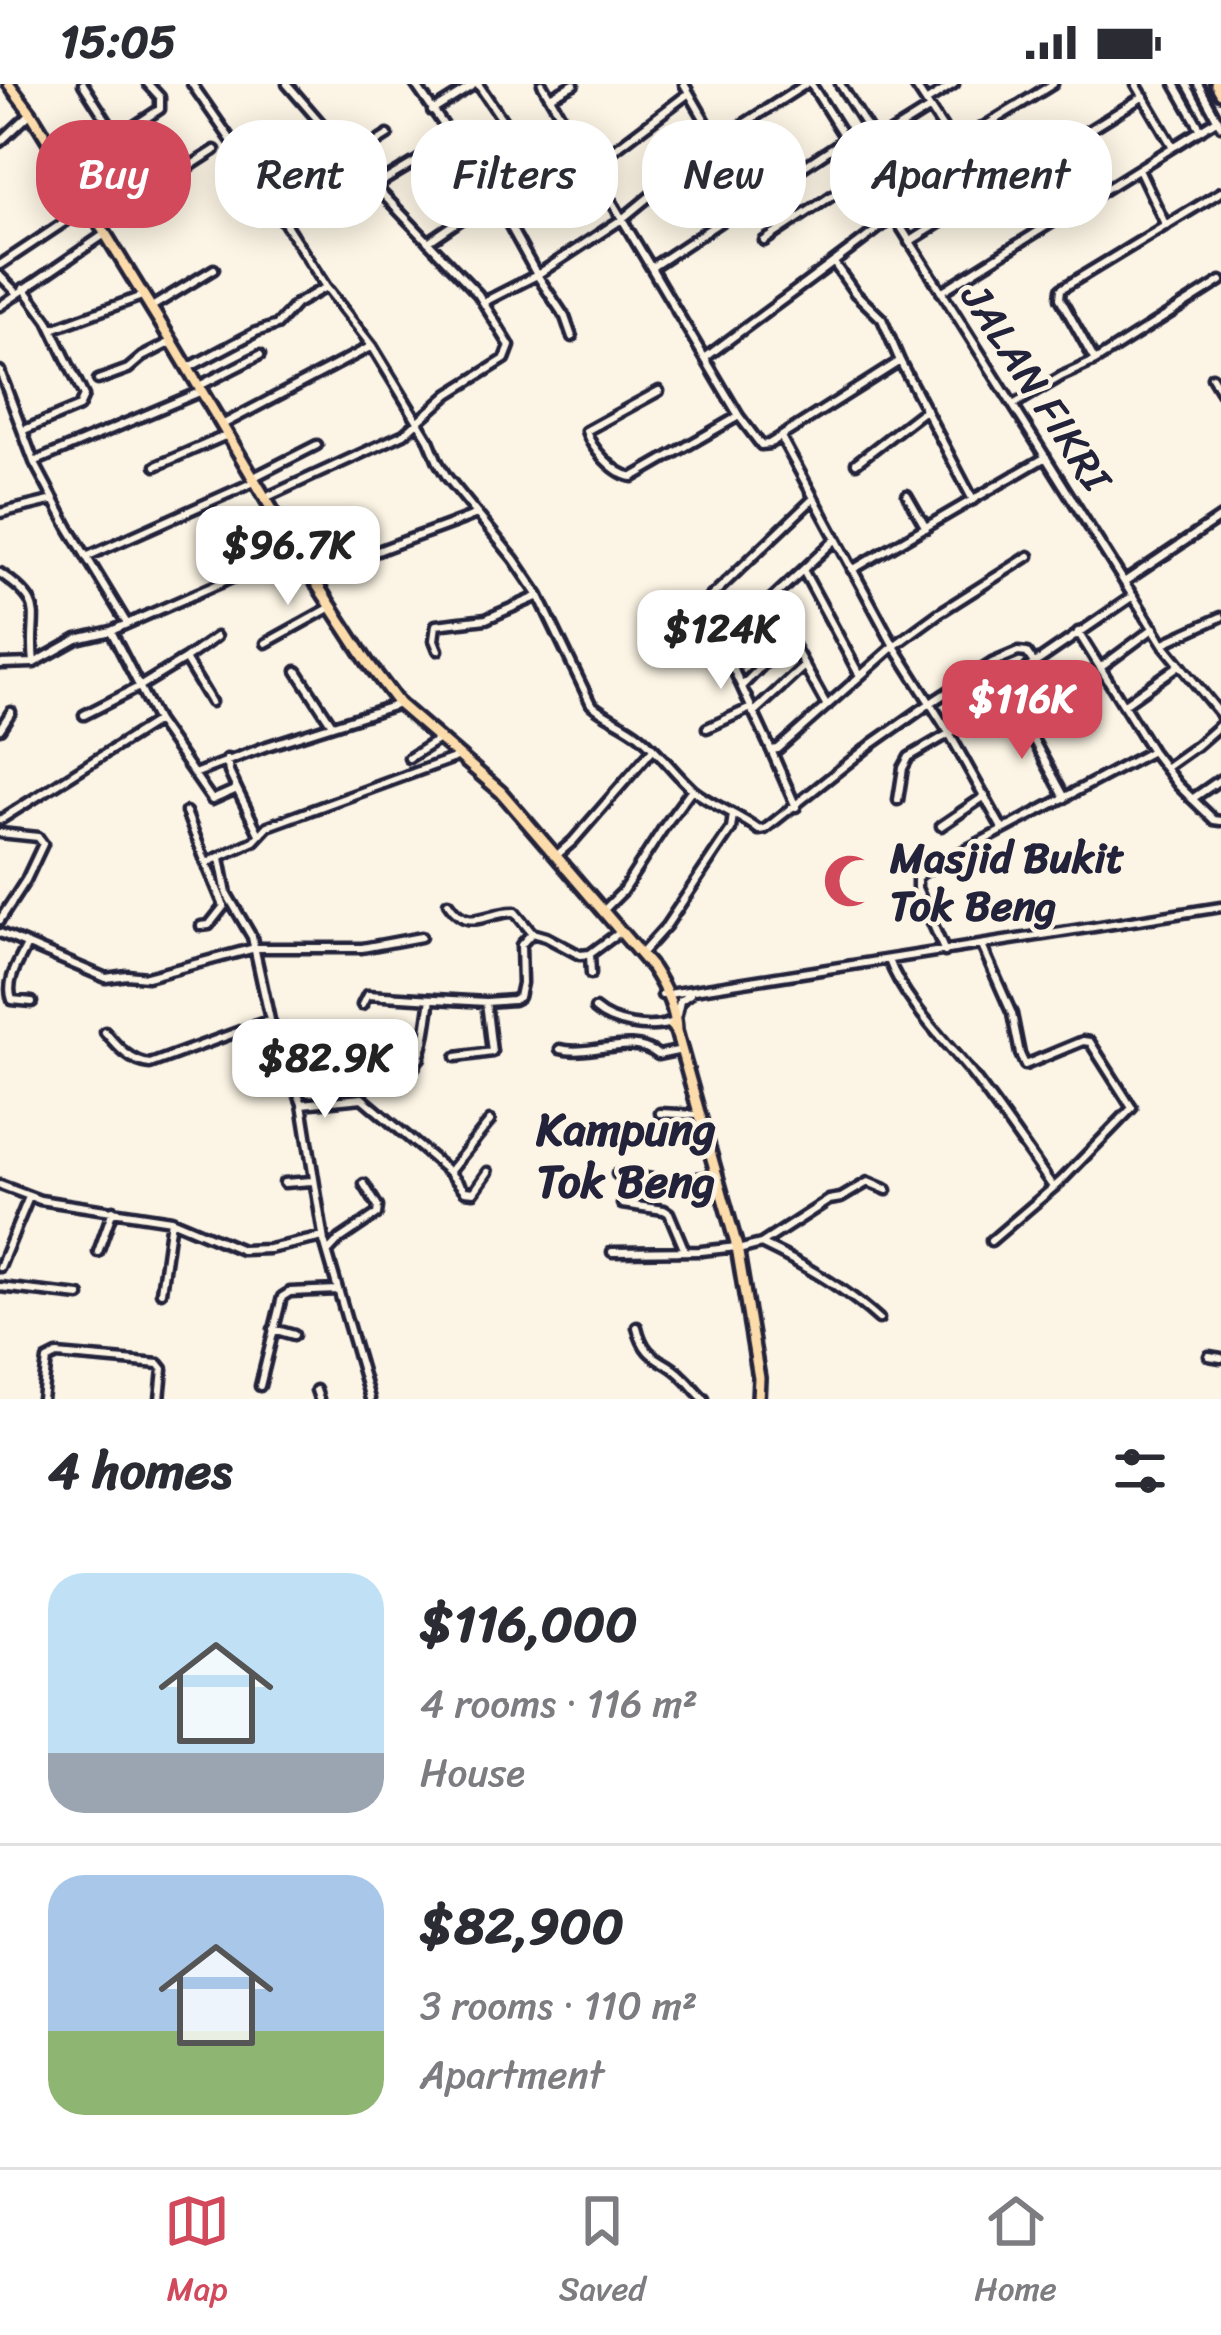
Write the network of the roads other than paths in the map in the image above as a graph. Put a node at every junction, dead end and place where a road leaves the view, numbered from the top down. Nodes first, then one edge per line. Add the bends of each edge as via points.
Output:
1 (9, 84) edge
2 (82, 84) edge
3 (148, 84) edge
4 (192, 84) edge
5 (286, 84) edge
6 (415, 84) edge
7 (476, 84) edge
8 (542, 84) edge
9 (574, 84) edge
10 (684, 84) edge
11 (808, 84) edge
12 (840, 84) edge
13 (914, 84) edge
14 (954, 84) edge
15 (1053, 84) edge
16 (1136, 84) edge
17 (1174, 84) edge
18 (1198, 84) edge
19 (1216, 84) edge
20 (689, 93) junction
21 (1221, 93) edge
22 (1144, 96) junction
23 (550, 98) junction
24 (928, 105) junction
25 (431, 112) junction
26 (31, 113) junction
27 (106, 120) edge
28 (143, 120) edge
29 (317, 120) edge
30 (437, 120) edge
31 (502, 120) edge
32 (563, 120) edge
33 (705, 120) edge
34 (751, 120) edge
35 (831, 120) edge
36 (862, 120) edge
37 (907, 120) edge
38 (938, 120) edge
39 (996, 120) edge
40 (1105, 120) edge
41 (36, 121) edge
42 (1219, 122) edge
43 (1201, 130) junction
44 (0, 142) edge
45 (618, 147) edge
46 (1173, 147) junction
47 (830, 149) edge
48 (214, 150) dead end
49 (1138, 169) junction
50 (1112, 185) edge
51 (1221, 192) edge
52 (830, 197) edge
53 (387, 199) edge
54 (642, 203) edge
55 (618, 212) edge
56 (622, 219) junction
57 (1166, 226) junction
58 (56, 228) edge
59 (448, 228) edge
60 (511, 228) edge
61 (879, 228) edge
62 (900, 228) edge
63 (932, 228) edge
64 (1043, 228) edge
65 (102, 230) junction
66 (764, 241) dead end
67 (909, 242) junction
68 (427, 243) junction
69 (834, 263) junction
70 (0, 265) edge
71 (652, 267) junction
72 (214, 269) dead end
73 (537, 275) junction
74 (0, 276) edge
75 (1221, 281) edge
76 (326, 287) junction
77 (20, 290) junction
78 (940, 292) junction
79 (142, 296) junction
80 (484, 302) junction
81 (0, 305) edge
82 (150, 308) junction
83 (52, 328) junction
84 (572, 337) dead end
85 (171, 342) junction
86 (372, 346) junction
87 (260, 355) dead end
88 (705, 358) junction
89 (900, 361) junction
90 (1096, 362) junction
91 (188, 368) junction
92 (0, 371) edge
93 (1212, 376) dead end
94 (98, 380) dead end
95 (3, 388) edge
96 (200, 388) junction
97 (659, 391) dead end
98 (1221, 392) edge
99 (1013, 405) junction
100 (926, 409) junction
101 (740, 416) junction
102 (417, 423) junction
103 (23, 430) junction
104 (224, 430) junction
105 (781, 437) junction
106 (317, 445) dead end
107 (1046, 457) junction
108 (34, 461) junction
109 (856, 463) dead end
110 (156, 466) dead end
111 (253, 480) junction
112 (907, 495) dead end
113 (264, 498) junction
114 (814, 498) junction
115 (54, 500) junction
116 (973, 500) junction
117 (0, 513) edge
118 (477, 514) junction
119 (1221, 517) edge
120 (926, 528) junction
121 (836, 539) junction
122 (296, 550) junction
123 (1029, 556) dead end
124 (86, 557) junction
125 (802, 570) junction
126 (852, 570) junction
127 (0, 574) edge
128 (314, 580) junction
129 (1124, 582) junction
130 (539, 596) junction
131 (1133, 596) junction
132 (769, 602) junction
133 (332, 607) junction
134 (1221, 617) edge
135 (126, 622) junction
136 (1154, 628) junction
137 (111, 631) junction
138 (1078, 632) junction
139 (216, 637) dead end
140 (789, 638) junction
141 (266, 643) dead end
142 (1163, 644) junction
143 (722, 645) junction
144 (894, 646) junction
145 (438, 650) dead end
146 (185, 659) junction
147 (34, 663) junction
148 (1034, 663) junction
149 (0, 664) edge
150 (804, 666) junction
151 (1178, 666) junction
152 (1100, 668) junction
153 (297, 671) dead end
154 (860, 676) junction
155 (742, 686) junction
156 (139, 687) junction
157 (1221, 699) edge
158 (211, 702) dead end
159 (399, 704) junction
160 (928, 704) junction
161 (1211, 704) junction
162 (1123, 705) junction
163 (827, 706) junction
164 (1015, 706) junction
165 (752, 711) junction
166 (10, 712) dead end
167 (84, 715) dead end
168 (1221, 719) edge
169 (157, 721) junction
170 (332, 724) junction
171 (707, 728) dead end
172 (0, 729) edge
173 (949, 734) junction
174 (439, 739) junction
175 (653, 749) junction
176 (771, 750) junction
177 (1152, 751) junction
178 (461, 756) junction
179 (409, 758) dead end
180 (227, 759) junction
181 (1165, 768) junction
182 (194, 774) junction
183 (1221, 778) edge
184 (237, 789) junction
185 (692, 789) junction
186 (985, 796) junction
187 (1065, 799) junction
188 (1192, 799) junction
189 (898, 800) dead end
190 (796, 807) junction
191 (186, 812) dead end
192 (733, 812) junction
193 (0, 820) edge
194 (1221, 821) edge
195 (750, 823) junction
196 (940, 826) dead end
197 (731, 829) junction
198 (1003, 830) junction
199 (0, 832) edge
200 (259, 834) junction
201 (557, 855) junction
202 (220, 858) junction
203 (206, 863) junction
204 (448, 903) dead end
205 (1221, 907) edge
206 (603, 910) junction
207 (0, 920) edge
208 (201, 926) dead end
209 (532, 932) junction
210 (621, 932) junction
211 (0, 933) edge
212 (422, 937) dead end
213 (27, 945) junction
214 (982, 946) junction
215 (255, 948) junction
216 (945, 952) junction
217 (590, 954) junction
218 (640, 955) junction
219 (889, 960) junction
220 (591, 974) dead end
221 (701, 991) junction
222 (690, 994) junction
223 (665, 997) junction
224 (431, 999) junction
225 (32, 1002) dead end
226 (486, 1002) junction
227 (362, 1005) dead end
228 (595, 1009) dead end
229 (270, 1020) junction
230 (675, 1026) junction
231 (104, 1032) dead end
232 (279, 1042) junction
233 (335, 1049) dead end
234 (560, 1049) dead end
235 (682, 1050) junction
236 (456, 1057) dead end
237 (420, 1058) junction
238 (302, 1104) junction
239 (660, 1113) dead end
240 (701, 1115) junction
241 (490, 1121) dead end
242 (448, 1172) junction
243 (488, 1172) dead end
244 (617, 1174) dead end
245 (718, 1175) junction
246 (312, 1181) junction
247 (284, 1183) dead end
248 (364, 1184) dead end
249 (0, 1186) edge
250 (1053, 1187) junction
251 (887, 1190) dead end
252 (29, 1197) junction
253 (622, 1204) dead end
254 (113, 1210) junction
255 (171, 1220) junction
256 (323, 1237) junction
257 (991, 1241) dead end
258 (761, 1244) junction
259 (737, 1249) junction
260 (685, 1251) junction
261 (98, 1252) dead end
262 (328, 1252) junction
263 (612, 1252) dead end
264 (0, 1267) edge
265 (0, 1287) edge
266 (338, 1290) junction
267 (160, 1292) dead end
268 (80, 1296) dead end
269 (879, 1319) dead end
270 (637, 1327) dead end
271 (273, 1329) junction
272 (294, 1335) dead end
273 (1209, 1356) dead end
274 (1221, 1358) edge
275 (260, 1386) dead end
276 (42, 1399) edge
277 (160, 1399) edge
278 (370, 1399) edge
279 (704, 1399) edge
280 (758, 1399) edge

1 - 26 main road
2 - 27 street
3 - 28 street via 160,109
4 - 76 street
5 - 29 street
6 - 25 street
7 - 25 street
7 - 31 street
8 - 23 street
9 - 23 street
10 - 20 street
11 - 34 street
11 - 35 street, JALAN FIKRI
12 - 36 street
13 - 24 street
14 - 24 street
15 - 39 street
16 - 22 street
17 - 43 street
18 - 42 street
19 - 21 main road
20 - 33 street
20 - 45 street
22 - 40 street
22 - 46 street
23 - 32 street
24 - 37 street
24 - 38 street
25 - 30 street
26 - 41 main road
26 - 44 street
42 - 43 street
43 - 46 street
46 - 49 street
47 - 71 street
48 - 65 street
49 - 50 street
49 - 57 street
51 - 57 street
52 - 66 street
53 - 68 street
54 - 56 street
55 - 56 street
56 - 71 street
56 - 73 street
57 - 90 street via 1061,290
58 - 70 street
59 - 68 street
60 - 73 street
61 - 69 street
62 - 67 street, JALAN FIKRI
63 - 67 street
64 - 78 street
65 - 77 street
65 - 79 main road
67 - 78 street, JALAN FIKRI
68 - 80 street
69 - 88 street
69 - 89 street via 880,317
71 - 88 street
72 - 82 street
73 - 80 street
73 - 84 street
74 - 77 street
75 - 90 street
76 - 86 street
76 - 91 street via 277,326
77 - 81 street
77 - 83 street
78 - 99 street, JALAN FIKRI
79 - 82 main road
79 - 83 street
80 - 102 street via 508,354
82 - 85 main road
83 - 103 street via 84,401
85 - 91 main road
85 - 94 street
86 - 102 street
86 - 104 street
87 - 96 street
88 - 101 street
89 - 100 street
89 - 105 street
90 - 99 street
91 - 96 main road
92 - 95 street
93 - 98 street
95 - 103 street
96 - 104 main road
96 - 108 street
97 - 101 street via 586,431 623,476
99 - 107 street, JALAN FIKRI
100 - 109 street
100 - 116 street
101 - 105 street via 761,445
102 - 113 street
102 - 118 street
103 - 108 street
104 - 110 street
104 - 111 main road
105 - 114 street
106 - 111 street
107 - 116 street
107 - 129 street, JALAN FIKRI
108 - 115 street
111 - 113 main road
111 - 124 street
112 - 120 street
113 - 122 main road
114 - 121 street
114 - 143 street via 697,610
115 - 117 street
115 - 124 street
116 - 120 street
118 - 128 street
118 - 130 street
119 - 129 street
120 - 126 street
121 - 125 street
121 - 126 street
122 - 128 main road
122 - 135 street
123 - 144 street
124 - 135 street
125 - 132 street
125 - 154 street
126 - 144 street
127 - 147 street via 33,602
128 - 133 main road
129 - 131 street, JALAN FIKRI
130 - 145 street via 486,619 436,625
130 - 175 street via 591,704
131 - 136 street, JALAN FIKRI
131 - 138 street
132 - 140 street
132 - 143 street
133 - 141 street
133 - 159 main road
134 - 142 street
135 - 137 street
136 - 142 street, JALAN FIKRI
136 - 152 street
137 - 147 street
137 - 156 street
138 - 148 street
138 - 152 street
139 - 146 street
140 - 150 street
140 - 155 street
142 - 151 street, JALAN FIKRI
143 - 155 street
144 - 154 street
144 - 160 street
146 - 156 street
146 - 158 street
147 - 149 street
148 - 160 street via 1018,652
148 - 164 street via 1027,670 1034,693
150 - 163 street
150 - 165 street
151 - 161 street, JALAN FIKRI
151 - 162 street
152 - 162 street
153 - 170 street
154 - 163 street
155 - 165 street
156 - 167 street
156 - 169 street
157 - 161 street
159 - 170 street
159 - 174 main road
160 - 173 street
160 - 190 street
161 - 168 street, JALAN FIKRI
162 - 177 street
163 - 176 street
164 - 173 street
164 - 187 street
165 - 171 street
165 - 176 street
166 - 172 street
168 - 181 street
169 - 182 street
169 - 193 street
170 - 180 street
173 - 186 street
173 - 189 street via 909,758
174 - 178 main road
174 - 179 street
175 - 185 street
175 - 201 street
176 - 190 street
177 - 181 street
177 - 187 street
178 - 200 street
178 - 201 main road
180 - 182 street
180 - 184 street
181 - 188 street
182 - 184 street via 212,800
183 - 188 street
184 - 200 street
185 - 192 street
185 - 206 street
186 - 196 street
186 - 198 street
187 - 198 street
188 - 194 street
190 - 195 street via 765,829
191 - 203 street
192 - 195 street
192 - 197 street
195 - 197 street
197 - 218 street
198 - 216 street via 917,878
199 - 207 street via 44,844
200 - 202 street
201 - 206 main road
202 - 203 street
202 - 215 street via 227,894
203 - 208 street via 224,907
204 - 209 street via 469,920 515,912
205 - 214 street
206 - 210 main road
209 - 217 street
209 - 226 street via 521,944 519,997
210 - 217 street
210 - 218 main road
211 - 213 street
212 - 215 street via 362,948
213 - 215 street via 106,978 147,977
213 - 225 street via 9,994
214 - 216 street
214 - 250 street via 1025,1065 1087,1041 1132,1108
215 - 229 street
216 - 219 street
217 - 220 street
218 - 223 main road
219 - 221 street
219 - 250 street
221 - 222 street
221 - 223 street
222 - 223 street
222 - 230 street via 680,1001
223 - 230 main road
224 - 226 street
224 - 227 street via 367,995
224 - 237 street
226 - 236 street via 492,1052
228 - 230 street via 636,1024
229 - 231 street via 150,1064
229 - 232 street
230 - 235 main road
232 - 233 street
232 - 238 street
234 - 235 street
235 - 240 main road
237 - 237 street via 387,1045 380,1056 406,1069
238 - 242 street via 362,1098
238 - 246 street
239 - 240 street
240 - 245 main road
241 - 242 street
242 - 243 street via 470,1193
244 - 245 street via 674,1181
245 - 259 main road
246 - 247 street
246 - 256 street
248 - 262 street via 377,1214
249 - 252 street
250 - 257 street
251 - 258 street via 868,1182
252 - 254 street
252 - 264 street
253 - 260 street via 669,1213
254 - 255 street
254 - 261 street
255 - 256 street via 242,1250
255 - 267 street
256 - 262 street
258 - 259 street
258 - 269 street via 842,1288
259 - 260 street
259 - 280 main road
260 - 263 street
262 - 266 street
265 - 268 street
266 - 271 street via 286,1293
266 - 278 street
270 - 279 street via 656,1359
271 - 272 street
271 - 275 street
273 - 274 street
276 - 277 street via 47,1360 57,1355 162,1365

